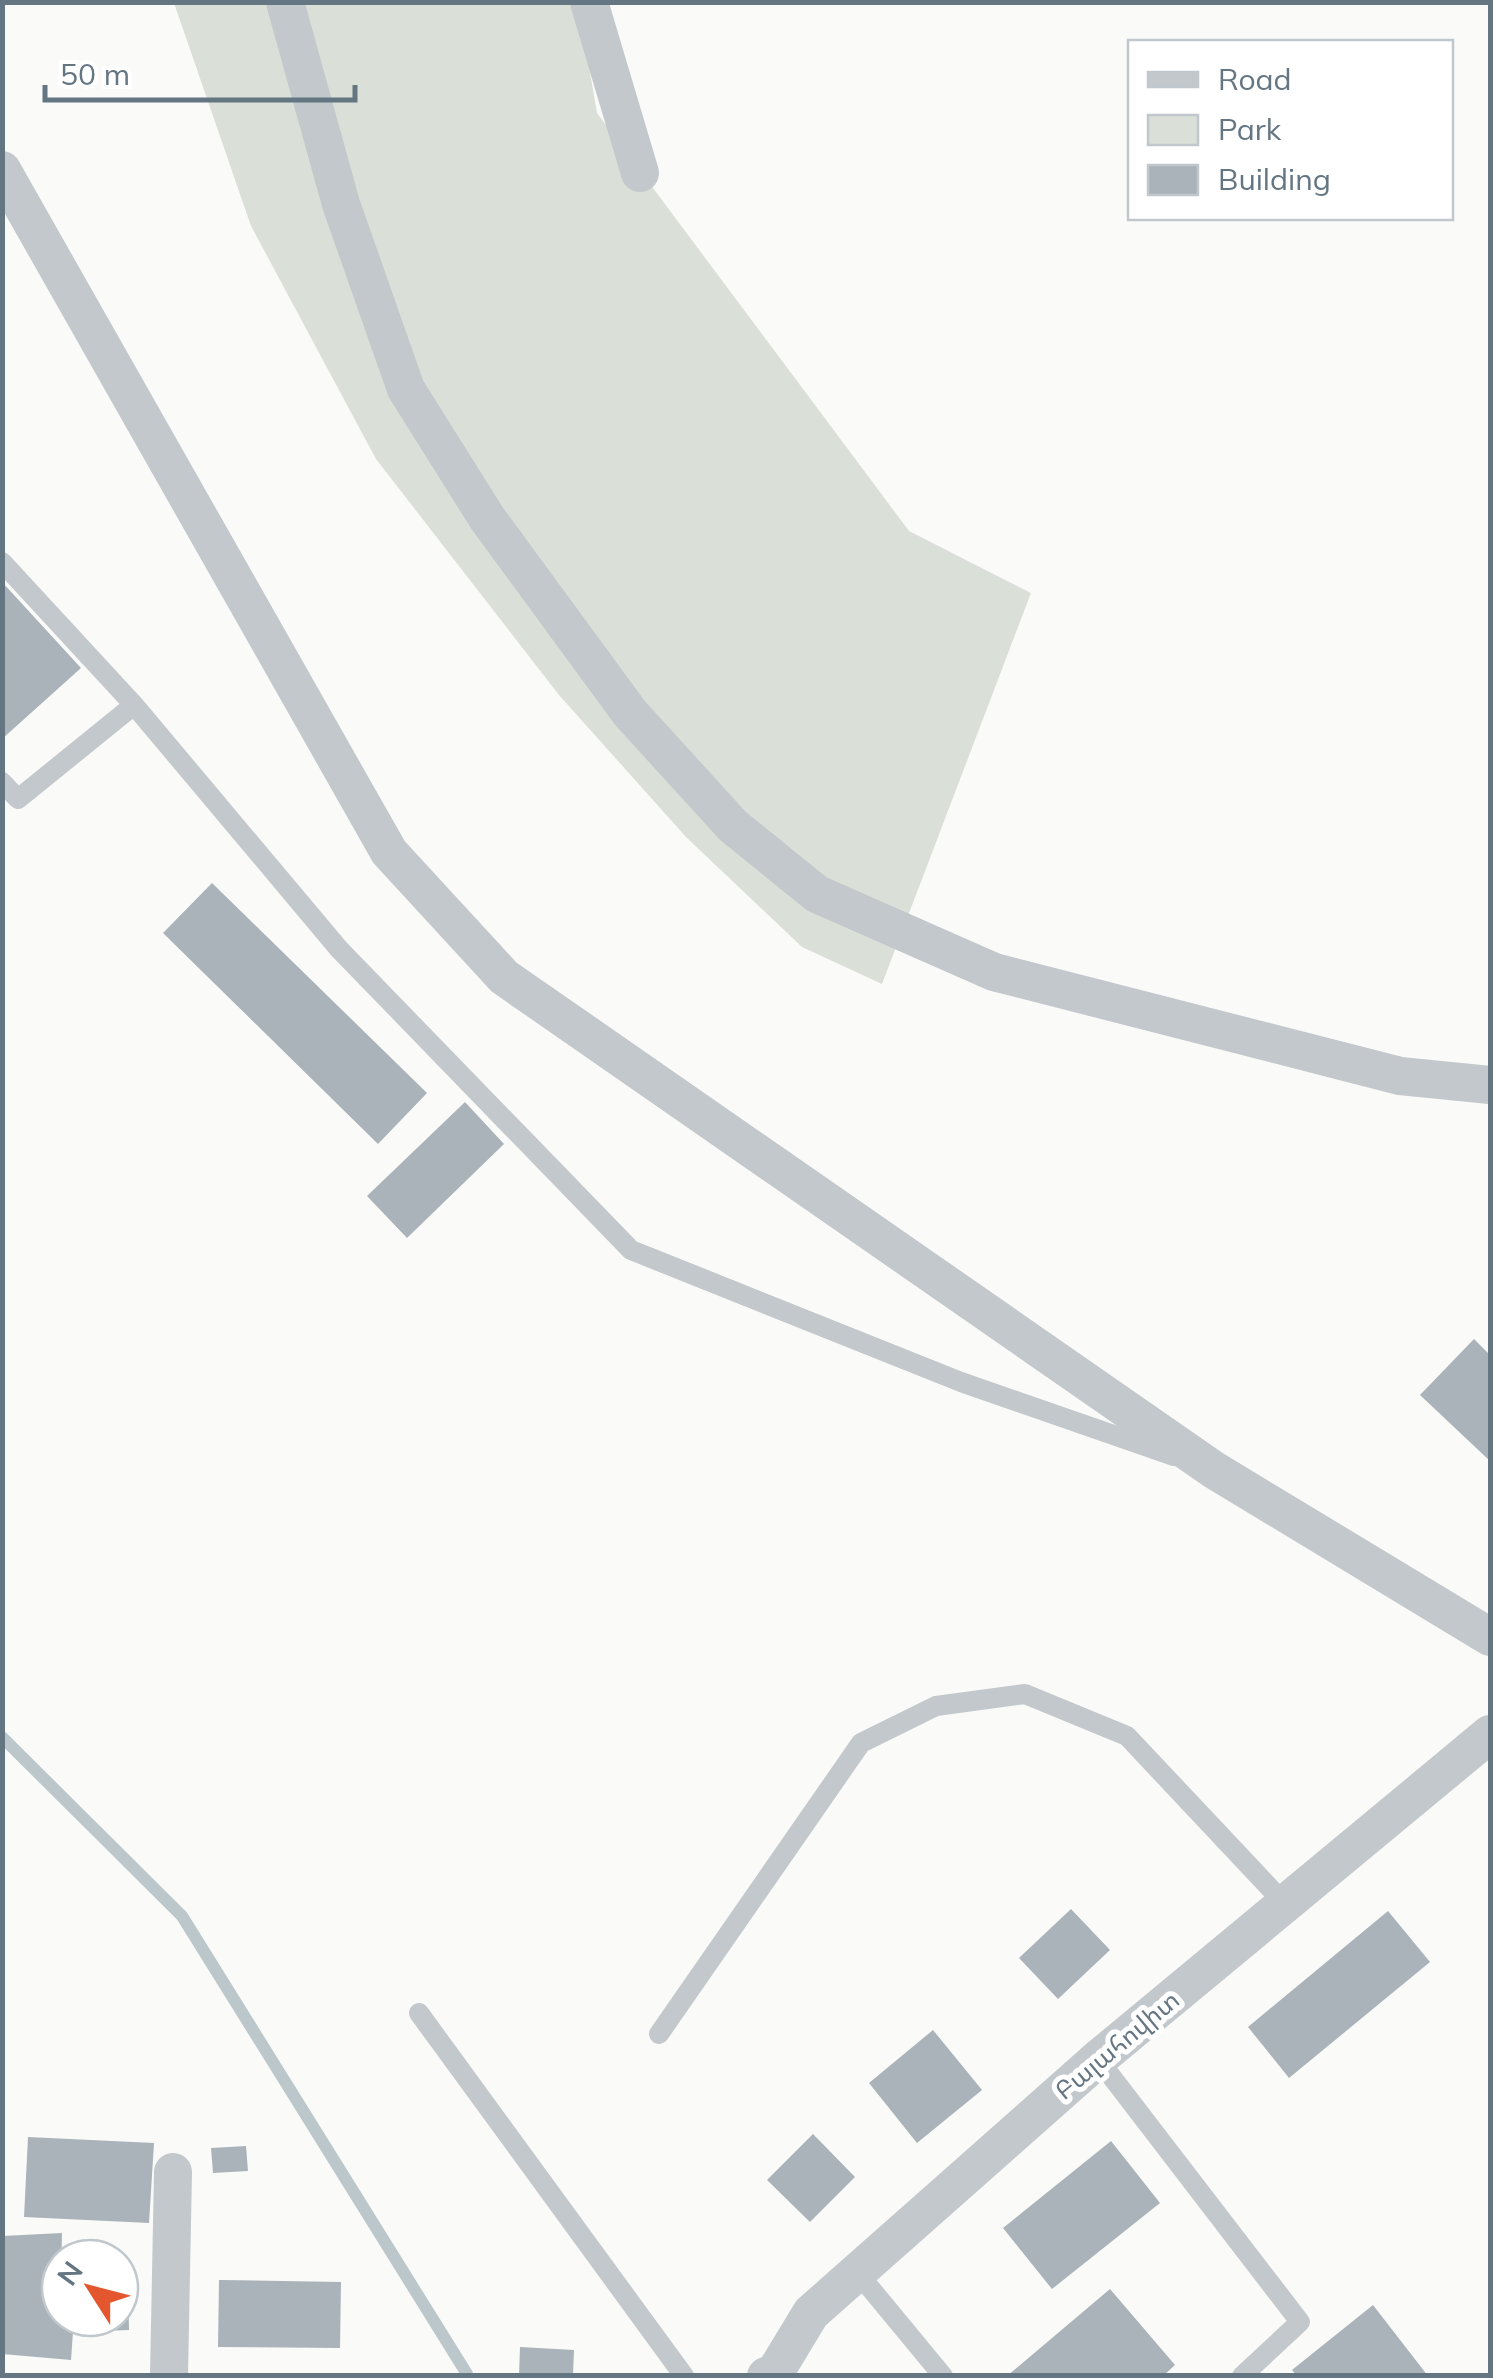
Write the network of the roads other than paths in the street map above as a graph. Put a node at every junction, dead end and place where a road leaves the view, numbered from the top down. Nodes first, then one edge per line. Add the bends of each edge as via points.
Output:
1 (285, 2) edge
2 (589, 2) edge
3 (2, 170) edge
4 (640, 173) dead end
5 (2, 562) edge
6 (134, 706) junction
7 (2, 782) edge
8 (1490, 1085) edge
9 (1214, 1470) junction
10 (1490, 1638) edge
11 (1490, 1734) edge
12 (1285, 1904) junction
13 (420, 2013) dead end
14 (659, 2034) dead end
15 (1098, 2059) junction
16 (174, 2172) dead end
17 (857, 2272) junction
18 (772, 2375) edge
19 (169, 2376) edge
20 (684, 2376) edge
21 (942, 2376) edge
22 (1242, 2376) edge

1 - 8 street via 341,204 406,389 487,518 630,713 733,826 817,894 994,972 1400,1076
2 - 4 street
3 - 9 street via 389,852 504,977
5 - 6 lane
6 - 7 lane via 18,799
6 - 9 lane via 339,949 631,1250 961,1382
9 - 10 street
11 - 12 street, Բալահովիտ
12 - 14 lane via 1127,1736 1025,1694 936,1706 860,1742
12 - 15 street, Բալահովիտ
13 - 20 lane
15 - 17 street, Բալահովիտ
15 - 22 lane via 1300,2322
16 - 19 street
17 - 18 street, Բալահովիտ via 812,2312
17 - 21 lane

